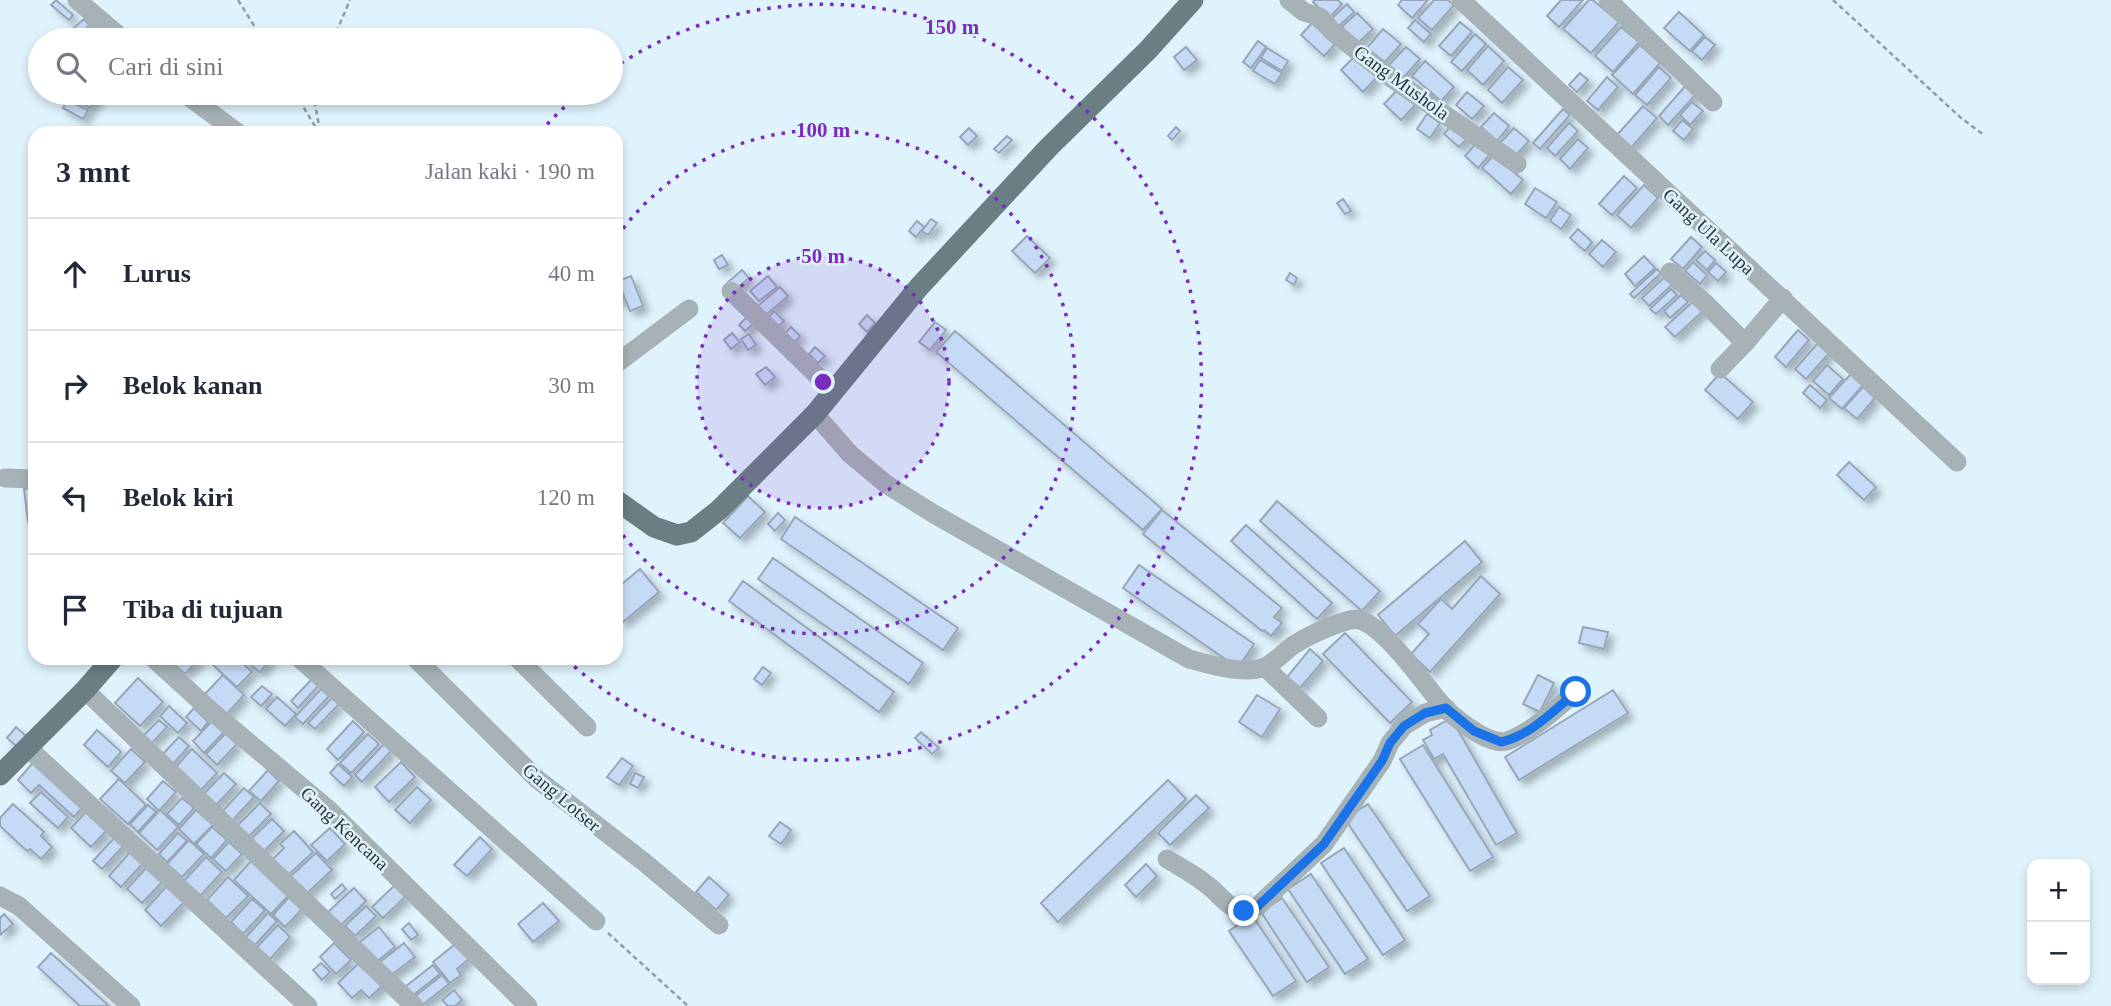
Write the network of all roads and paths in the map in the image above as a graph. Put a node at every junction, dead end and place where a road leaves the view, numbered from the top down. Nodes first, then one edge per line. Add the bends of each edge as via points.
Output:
1 (77, 0) edge
2 (238, 0) edge
3 (350, 0) edge
4 (1289, 0) edge
5 (1461, 0) edge
6 (1608, 0) edge
7 (1833, 0) edge
8 (1184, 2) edge
9 (103, 22) junction
10 (98, 28) edge
11 (110, 28) edge
12 (255, 28) edge
13 (338, 28) edge
14 (1713, 102) dead end
15 (200, 105) edge
16 (302, 105) edge
17 (315, 105) edge
18 (229, 126) edge
19 (316, 126) edge
20 (319, 126) edge
21 (1985, 136) dead end
22 (1517, 164) dead end
23 (1670, 272) dead end
24 (731, 291) dead end
25 (1783, 299) junction
26 (689, 309) dead end
27 (1745, 344) junction
28 (623, 359) edge
29 (1720, 369) dead end
30 (833, 391) junction
31 (815, 414) junction
32 (1958, 462) dead end
33 (5, 478) dead end
34 (28, 479) edge
35 (623, 505) edge
36 (107, 665) edge
37 (161, 665) edge
38 (307, 665) edge
39 (422, 665) edge
40 (524, 665) edge
41 (1265, 667) junction
42 (85, 690) junction
43 (1576, 692) dead end
44 (1446, 708) junction
45 (1318, 718) dead end
46 (587, 727) dead end
47 (27, 747) junction
48 (0, 775) edge
49 (1167, 859) dead end
50 (0, 896) edge
51 (596, 921) joint
52 (719, 925) dead end
53 (131, 1006) edge
54 (308, 1006) edge
55 (414, 1006) edge
56 (528, 1006) edge
57 (688, 1006) edge

1 - 9 street
2 - 12 path
3 - 13 path
4 - 22 street, Gang Mushola via 1320,17 1394,80
5 - 25 street, Gang Ula Lupa
6 - 14 street
7 - 21 path
8 - 30 main road via 1148,50 947,256
9 - 10 street
9 - 11 street
15 - 18 street
16 - 19 path
17 - 20 path
23 - 27 street
24 - 30 street
25 - 27 street
25 - 32 street, Gang Ula Lupa
26 - 28 street
27 - 29 street
30 - 31 main road
31 - 35 main road via 691,532 677,535 654,527
31 - 41 street via 850,454 886,484 1189,659 1227,670
33 - 34 street
36 - 42 main road
37 - 56 street, Gang Kencana via 328,809
38 - 51 street
39 - 52 street, Gang Lotser via 547,788
40 - 46 street
41 - 44 street via 1319,630 1357,619 1390,642
41 - 45 street
42 - 47 main road
42 - 55 street
43 - 44 street via 1520,735 1501,742 1474,731
44 - 49 street via 1425,713 1404,726 1324,844 1258,906 1244,911 1229,906 1207,884
47 - 48 main road
47 - 54 street
50 - 53 street via 19,906
51 - 57 path

